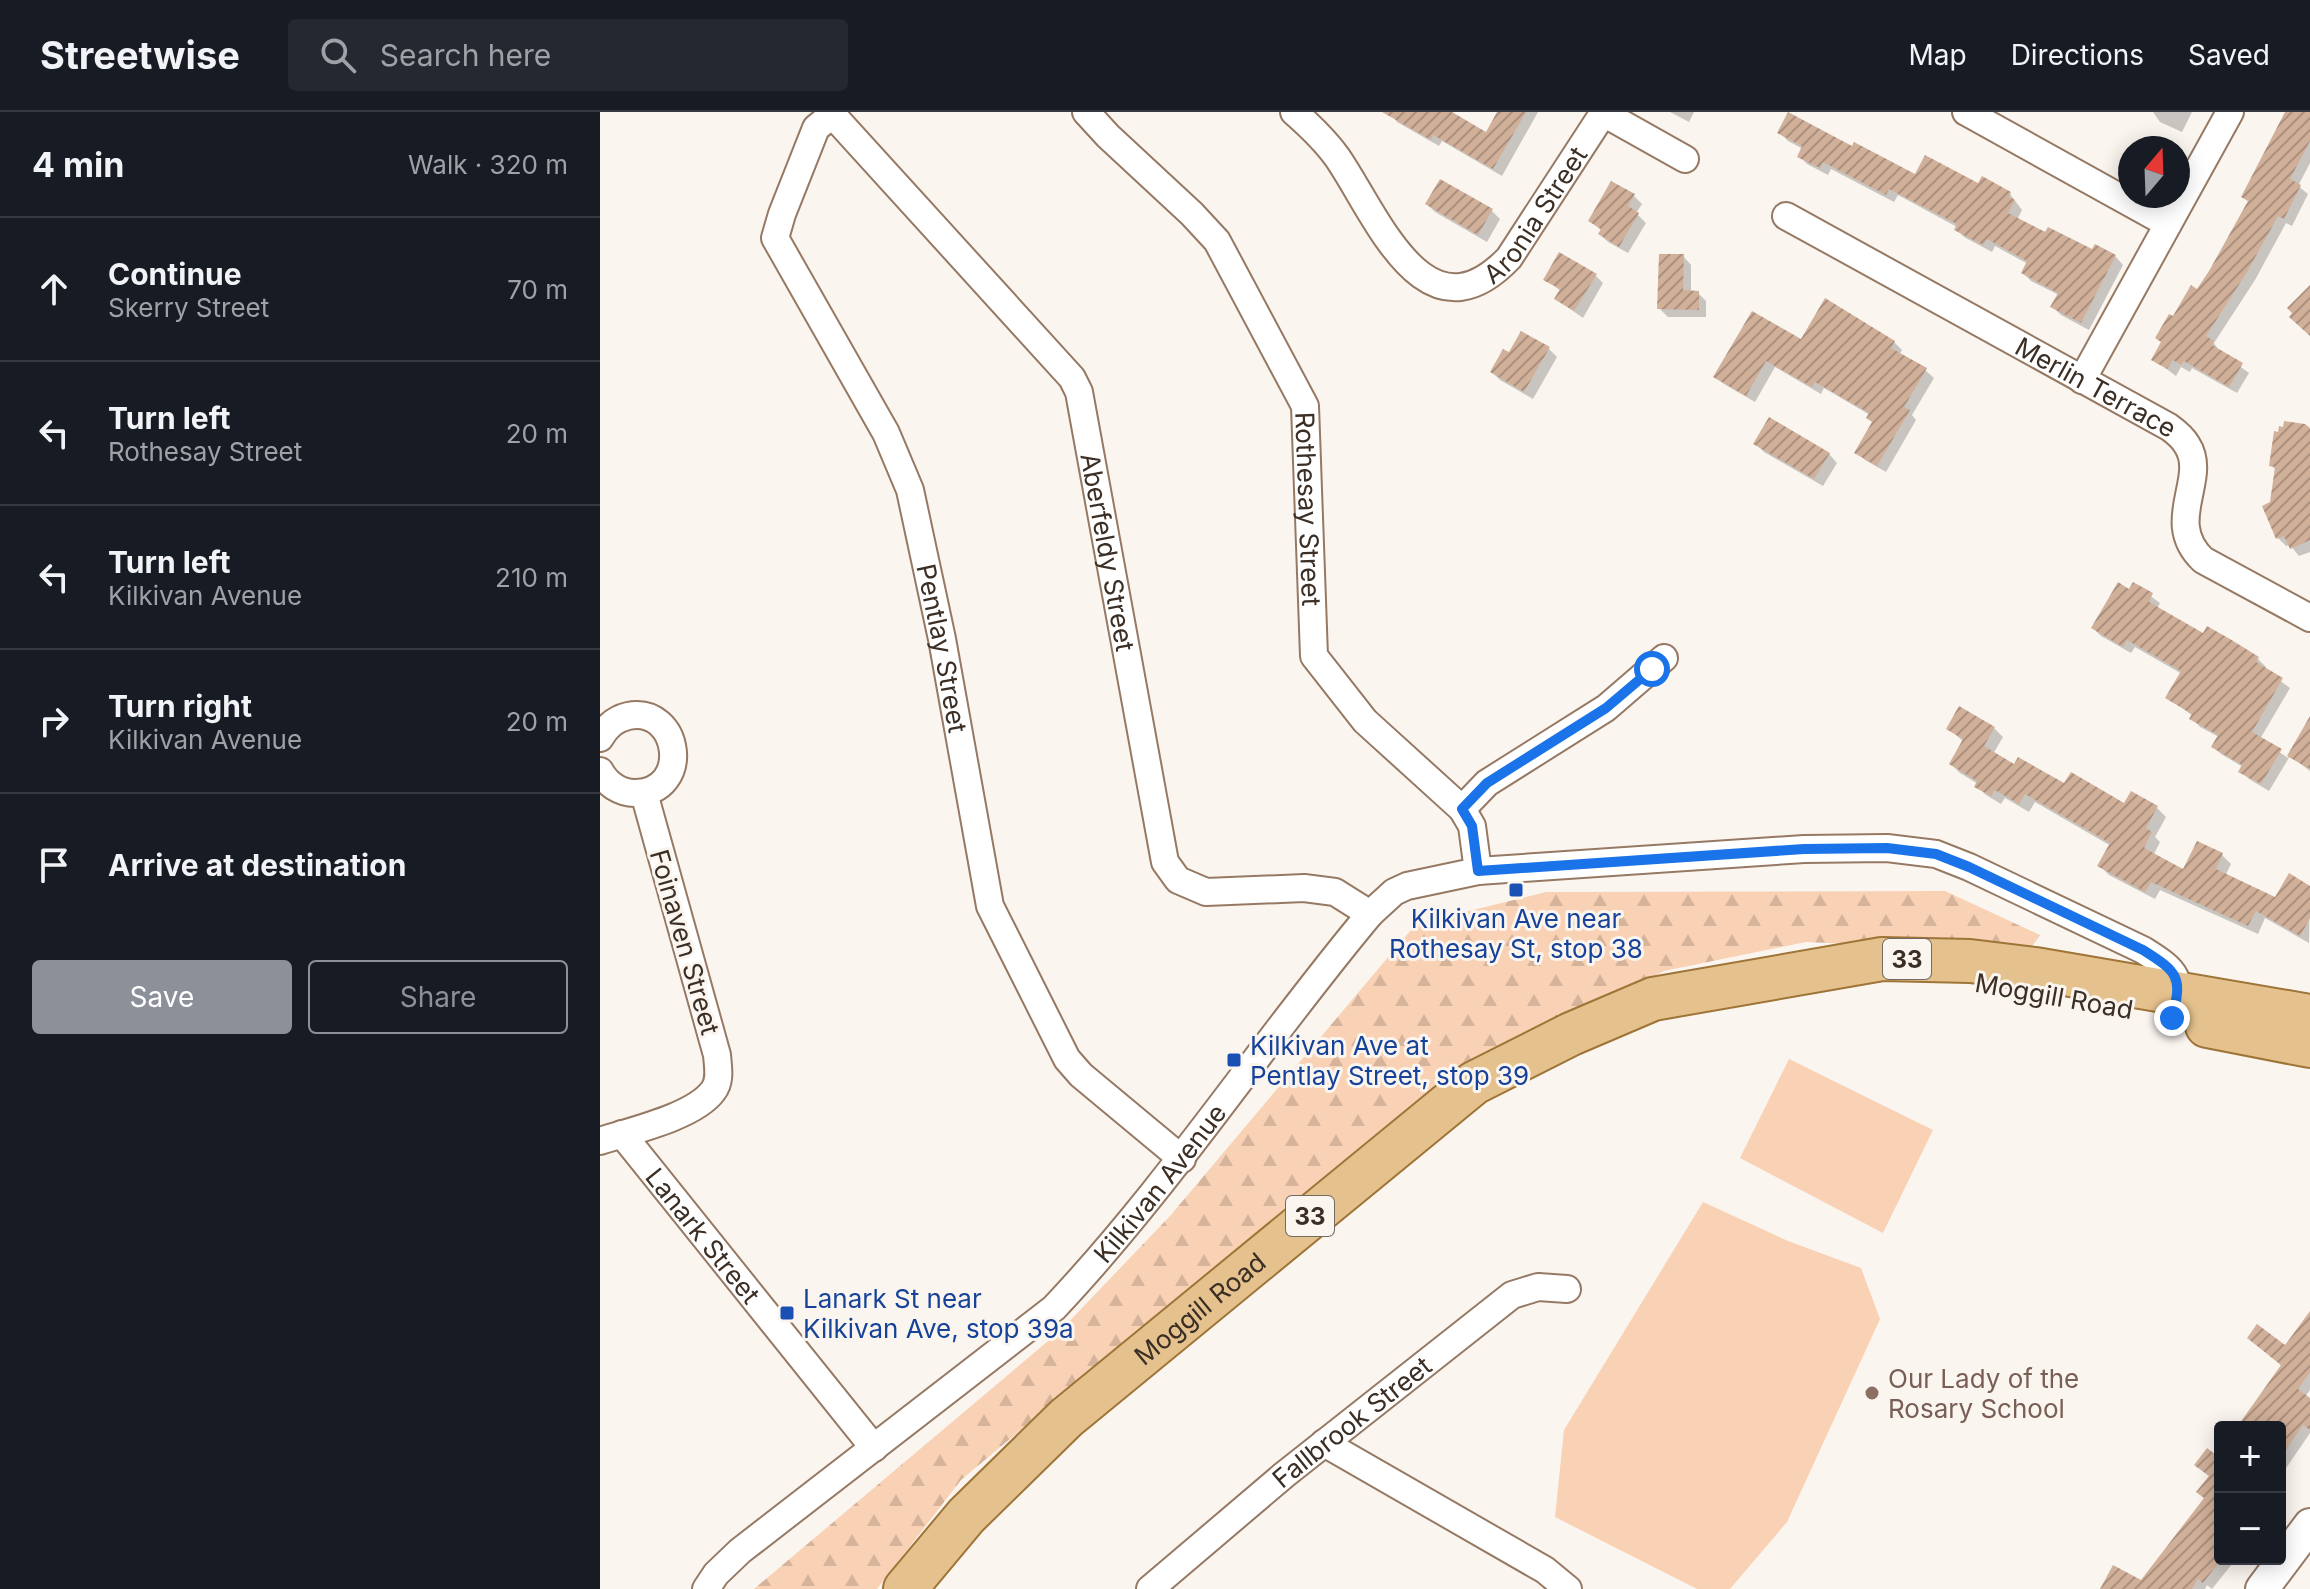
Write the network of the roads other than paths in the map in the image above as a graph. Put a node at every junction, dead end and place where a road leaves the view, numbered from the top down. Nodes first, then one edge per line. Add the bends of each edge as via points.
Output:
1 (1086, 112) edge
2 (1294, 112) edge
3 (1604, 112) edge
4 (1966, 112) edge
5 (2230, 112) edge
6 (831, 114) edge
7 (1685, 159) dead end
8 (1786, 216) dead end
9 (2168, 224) junction
10 (2082, 380) junction
11 (2310, 618) edge
12 (1664, 658) dead end
13 (600, 738) edge
14 (600, 771) edge
15 (644, 793) junction
16 (1462, 809) junction
17 (1478, 871) junction
18 (1370, 914) junction
19 (2176, 1006) junction
20 (2310, 1016) edge
21 (2310, 1046) edge
22 (611, 1137) edge
23 (1182, 1159) junction
24 (1567, 1289) dead end
25 (1324, 1443) junction
26 (874, 1448) junction
27 (2310, 1525) edge
28 (1540, 1579) edge
29 (706, 1589) edge
30 (905, 1589) edge
31 (1150, 1589) edge
32 (1568, 1589) edge
33 (2262, 1589) edge

1 - 16 street, Rothesay Street via 1217,241 1305,406 1314,656 1365,721
2 - 3 street, Aronia Street via 1337,157 1393,247 1417,274 1446,286 1481,280 1509,258
3 - 7 street
4 - 9 street
5 - 9 street
6 - 18 street, Aberfeldy Street via 1072,378 1079,392 1165,862 1178,880 1206,892 1335,892
6 - 23 street, Pentlay Street via 816,128 775,238 886,433 910,490 990,906 1067,1059
8 - 10 street, Merlin Terrace
9 - 10 street
10 - 11 street, Merlin Terrace via 2169,427 2190,448 2185,526 2191,549
12 - 16 street via 1606,708 1487,783
13 - 15 street via 618,719 634,715 664,728 673,742 670,774
14 - 15 street via 613,786
15 - 22 street, Foinaven Street via 717,1055 719,1079 713,1092 694,1107
16 - 17 street, Rothesay Street via 1472,826
17 - 18 street, Kilkivan Avenue via 1407,886
17 - 19 street, Kilkivan Avenue via 1804,849 1887,848 1936,854 2170,967 2178,981
18 - 23 street, Kilkivan Avenue
19 - 20 main road, Moggill Road / 33
19 - 21 main road, Moggill Road / 33
19 - 30 main road, Moggill Road / 33 via 1951,979 1794,975 1653,999 1571,1034 1474,1083 1066,1418 966,1516
22 - 26 street, Lanark Street
23 - 26 street, Kilkivan Avenue via 1054,1308
24 - 25 street, Fallbrook Street via 1538,1287 1512,1295
25 - 28 street
25 - 31 street, Fallbrook Street
26 - 29 street, Kilkivan Avenue via 740,1551
27 - 33 street
28 - 32 street

